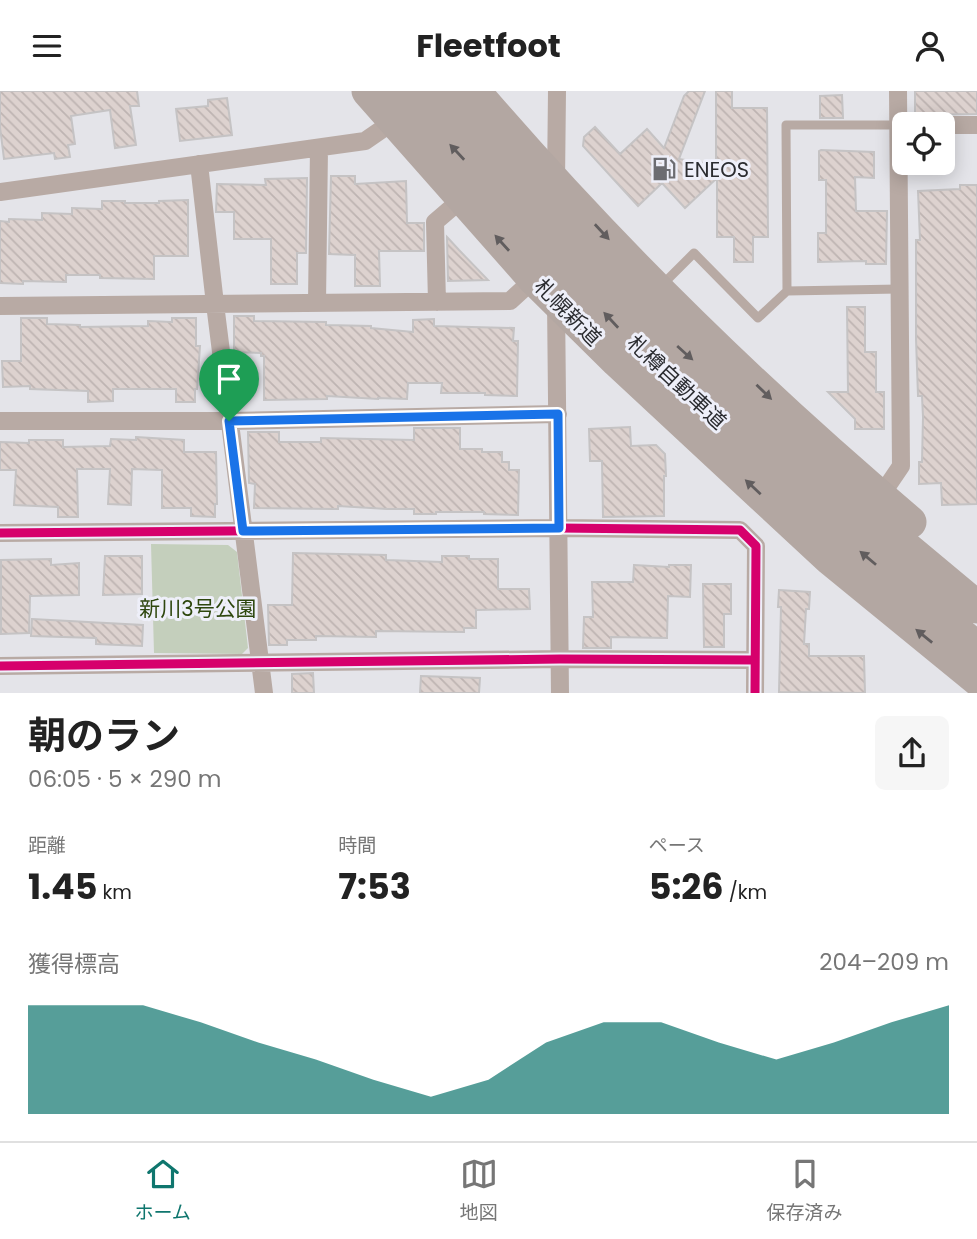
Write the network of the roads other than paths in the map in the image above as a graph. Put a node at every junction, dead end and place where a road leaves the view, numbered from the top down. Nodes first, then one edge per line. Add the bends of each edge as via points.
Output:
1 (368, 91) edge
2 (435, 91) edge
3 (474, 91) edge
4 (557, 91) edge
5 (898, 91) edge
6 (398, 106) edge
7 (900, 112) edge
8 (892, 125) edge
9 (955, 125) edge
10 (977, 125) edge
11 (318, 148) junction
12 (199, 165) junction
13 (901, 175) edge
14 (556, 183) junction
15 (0, 192) edge
16 (463, 198) junction
17 (657, 289) junction
18 (900, 289) junction
19 (545, 290) junction
20 (787, 291) junction
21 (437, 302) junction
22 (317, 303) junction
23 (215, 304) junction
24 (0, 306) edge
25 (558, 414) junction
26 (0, 421) edge
27 (229, 421) junction
28 (880, 497) junction
29 (559, 528) junction
30 (243, 531) junction
31 (0, 533) edge
32 (977, 578) edge
33 (977, 607) edge
34 (977, 648) edge
35 (560, 659) junction
36 (755, 660) junction
37 (260, 663) junction
38 (0, 666) edge
39 (977, 680) edge
40 (264, 693) edge
41 (561, 693) edge
42 (755, 693) edge

1 - 6 highway, 札幌新道
2 -> 33 highway, 札樽自動車道 via 658,329 838,491
3 - 14 highway
4 - 14 street
5 - 7 street
6 - 11 street via 365,141
6 - 16 highway, 札幌新道
34 -> 6 highway, 札樽自動車道 via 844,537 619,328
8 - 20 lane via 786,125
9 - 10 street
11 - 12 street
11 - 22 street
12 - 15 street
12 - 23 street
13 - 18 street
14 -> 17 highway
14 - 19 street
19 -> 16 highway, 札幌新道
16 - 21 street via 435,222
17 - 20 lane via 694,253 758,318
17 -> 28 highway
18 - 20 lane
18 - 28 street via 901,466
19 - 21 street via 510,301
19 - 25 street
39 -> 19 highway, 札幌新道 via 829,558
21 - 22 street
22 - 23 street
23 - 24 street
23 - 27 street
25 - 27 street
25 - 29 street
26 - 27 street
27 - 30 street
28 - 32 highway
29 - 30 street
29 - 35 street
29 - 36 street via 740,530 756,546
30 - 31 street
30 - 37 street
35 - 36 street
35 - 37 street
35 - 41 street
36 - 42 street
37 - 38 street
37 - 40 street

